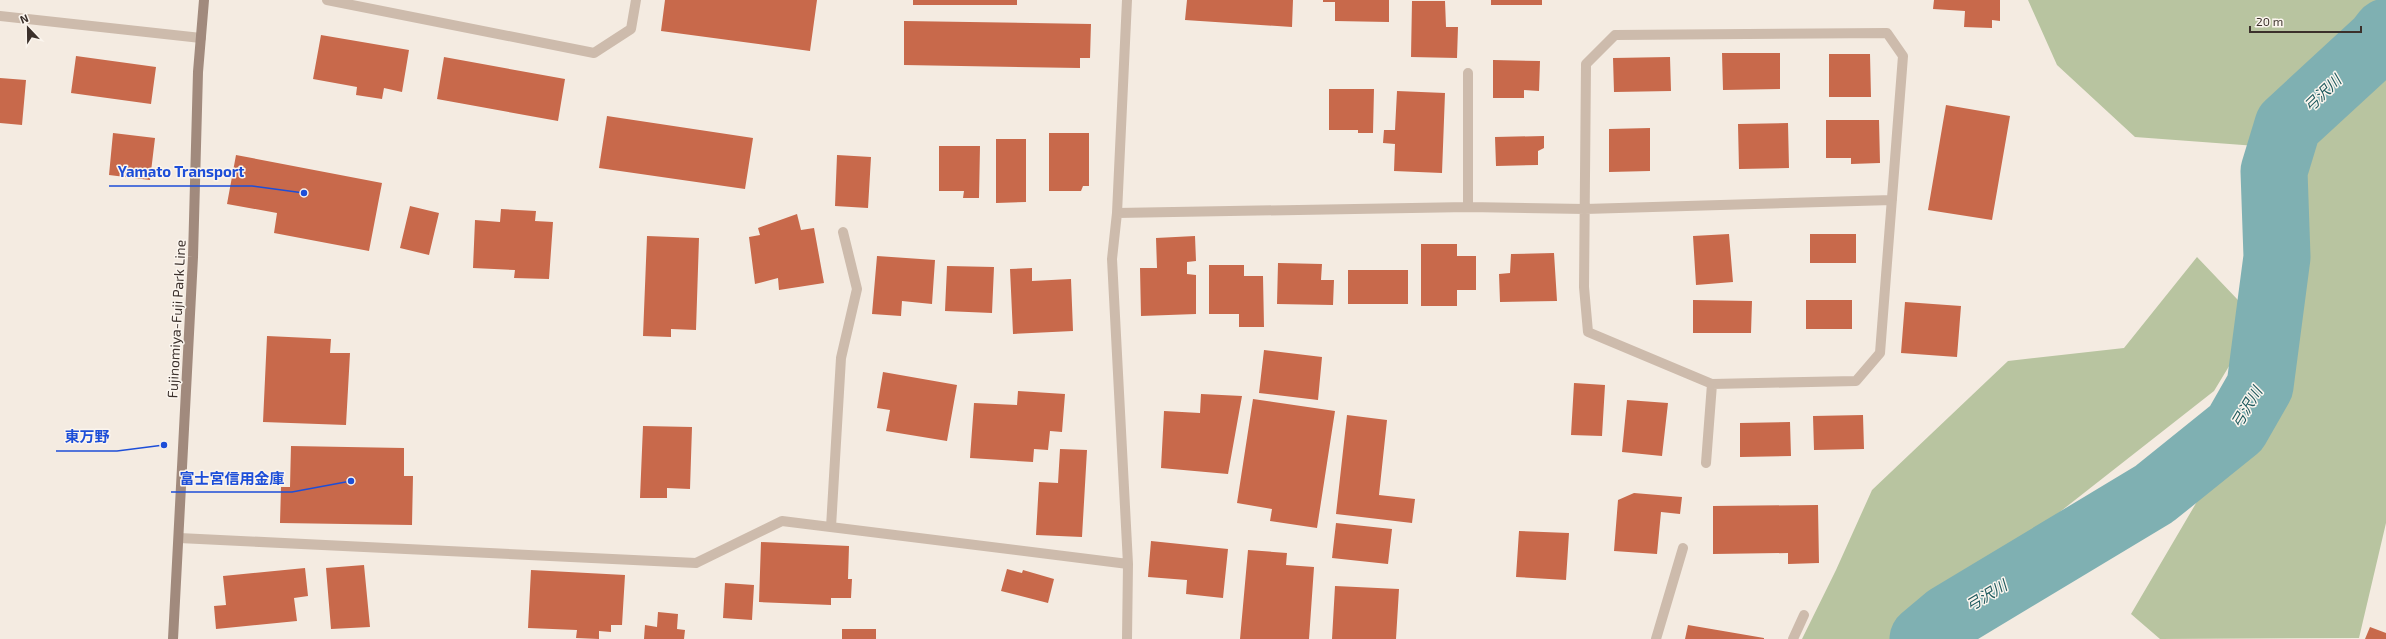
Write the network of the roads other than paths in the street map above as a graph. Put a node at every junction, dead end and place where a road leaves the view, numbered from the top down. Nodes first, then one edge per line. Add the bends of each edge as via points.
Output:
1 (204, 0) edge
2 (327, 0) edge
3 (636, 0) edge
4 (1127, 0) edge
5 (0, 16) edge
6 (201, 38) junction
7 (1468, 73) dead end
8 (1892, 200) junction
9 (1468, 207) junction
10 (1585, 209) junction
11 (1117, 214) junction
12 (842, 232) dead end
13 (1712, 384) junction
14 (1706, 463) dead end
15 (831, 527) junction
16 (179, 538) junction
17 (1683, 548) dead end
18 (1128, 564) junction
19 (1804, 615) dead end
20 (173, 639) edge
21 (1127, 639) edge
22 (1656, 639) edge
23 (1793, 639) edge

1 - 6 main road, Fujinomiya-Fuji Park Line
2 - 3 street via 594,53 631,29
4 - 11 street
5 - 6 street
6 - 16 main road, Fujinomiya-Fuji Park Line
7 - 9 street
8 - 10 street
8 - 10 street via 1903,56 1887,33 1615,35 1586,64
8 - 13 street via 1880,353 1856,381
9 - 10 street
9 - 11 street
10 - 13 street via 1584,288 1588,332
11 - 18 street via 1112,260
12 - 15 street via 857,289 841,358
13 - 14 street
15 - 16 street via 782,521 696,563
15 - 18 street
16 - 20 main road, Fujinomiya-Fuji Park Line
17 - 22 street
18 - 21 street
19 - 23 street

